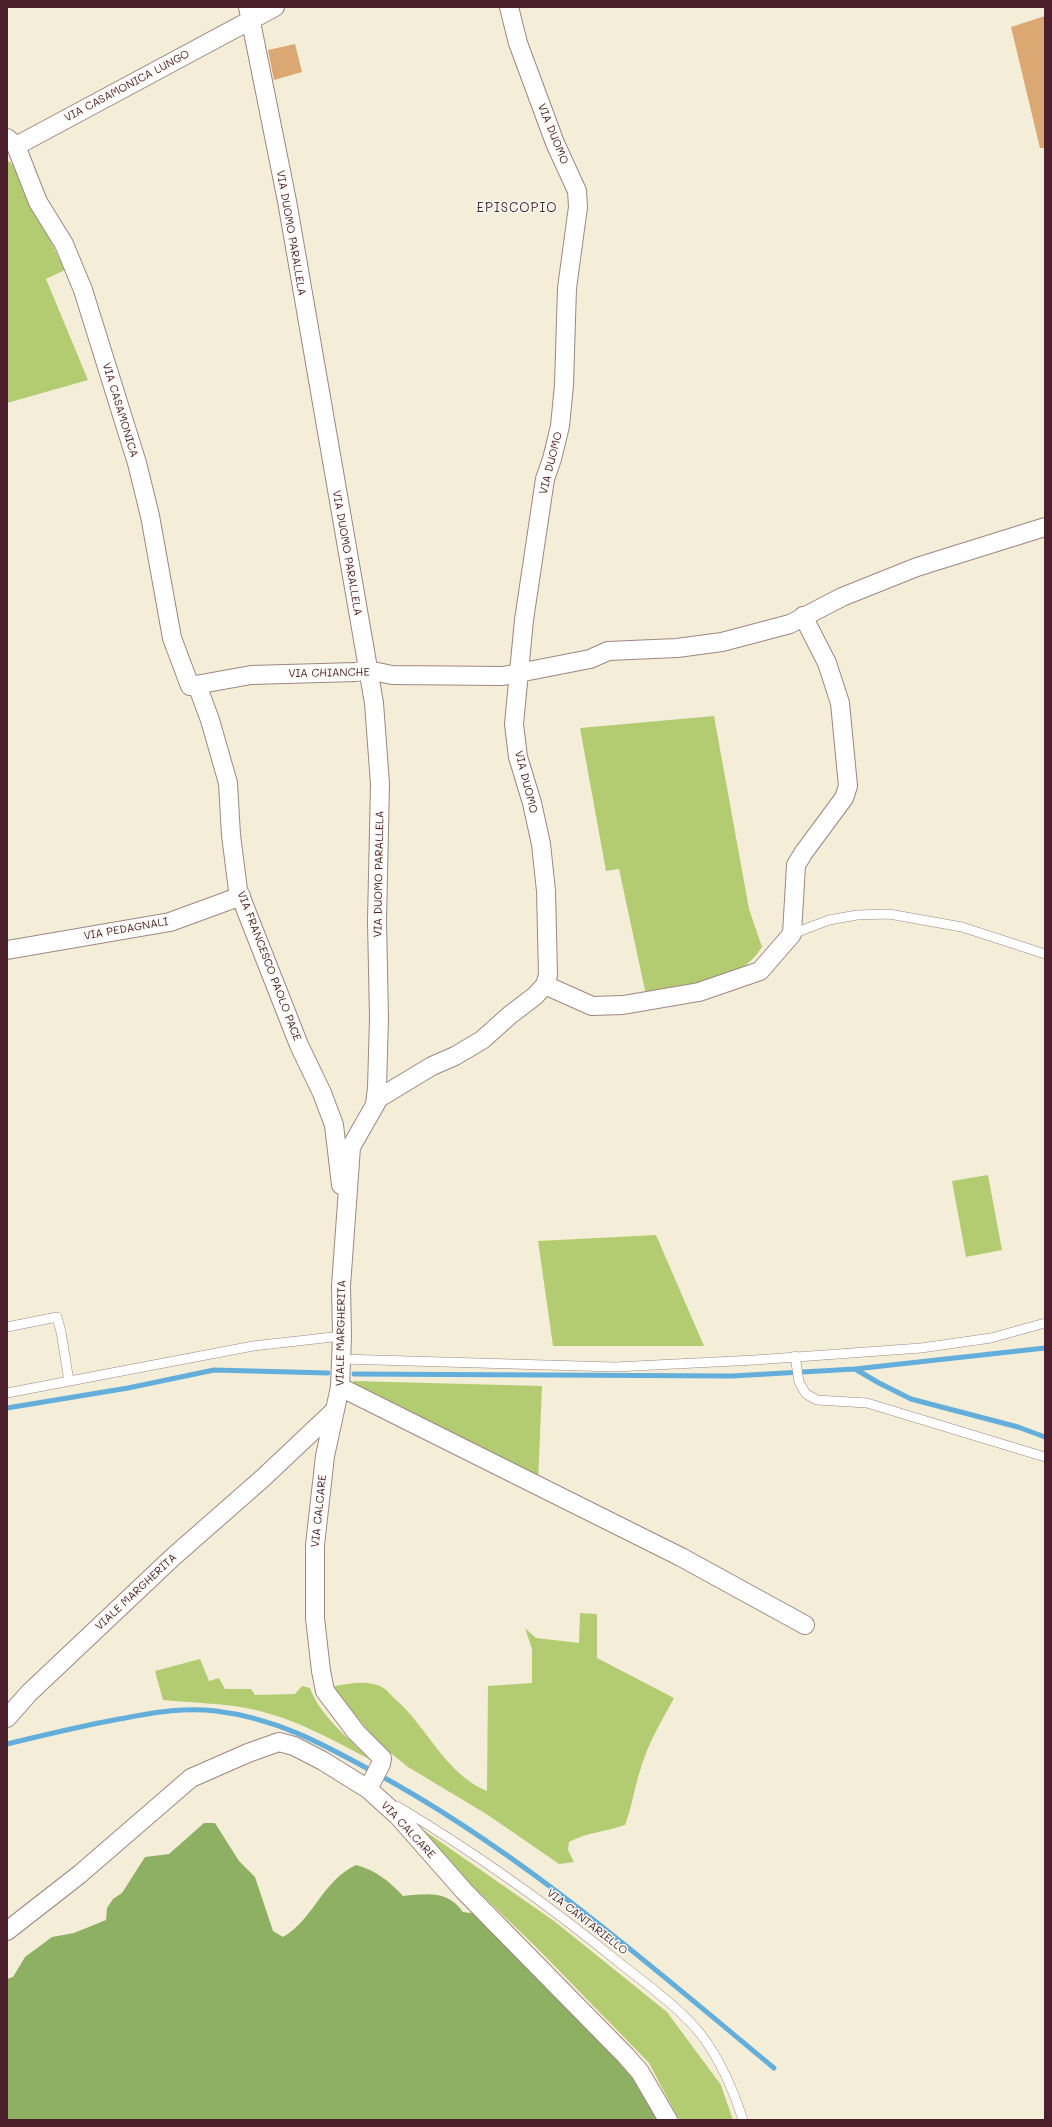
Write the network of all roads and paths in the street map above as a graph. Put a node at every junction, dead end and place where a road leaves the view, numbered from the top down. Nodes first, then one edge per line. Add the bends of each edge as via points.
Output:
1 (275, 7) edge
2 (497, 7) edge
3 (509, 7) edge
4 (249, 14) edge
5 (527, 67) junction
6 (11, 142) edge
7 (1045, 527) edge
8 (803, 616) junction
9 (368, 670) junction
10 (518, 674) junction
11 (193, 685) junction
12 (241, 896) junction
13 (792, 934) junction
14 (7, 950) edge
15 (1045, 954) edge
16 (547, 980) junction
17 (375, 1104) junction
18 (346, 1221) junction
19 (1045, 1323) edge
20 (7, 1327) edge
21 (342, 1336) junction
22 (341, 1359) junction
23 (795, 1360) junction
24 (69, 1381) junction
25 (340, 1387) junction
26 (7, 1393) edge
27 (335, 1410) junction
28 (1045, 1457) edge
29 (805, 1625) dead end
30 (7, 1718) edge
31 (373, 1779) junction
32 (7, 1931) edge
33 (668, 2120) edge
34 (742, 2120) edge

1 - 4 street, VIA CASAMONICA LUNGO
2 - 5 street via 508,40 521,63
3 - 5 street, VIA DUOMO
4 - 6 street, VIA CASAMONICA LUNGO via 238,26
4 - 9 street, VIA DUOMO PARALLELA via 287,201
5 - 10 street, VIA DUOMO via 577,191 578,208 567,288 560,426 545,479
6 - 11 street, VIA CASAMONICA via 38,202 64,244 83,290 137,463 150,516 172,638
7 - 8 street, VIA CHIANCHE via 917,567 842,597
8 - 10 street, VIA CHIANCHE via 790,624 722,642 677,648 608,651 590,659
8 - 13 street via 827,663 840,703 848,786 844,798 796,865
9 - 10 street, VIA CHIANCHE via 392,675 426,676
9 - 11 street, VIA CHIANCHE via 251,675
9 - 17 street, VIA DUOMO PARALLELA via 374,703 380,784 377,921 380,1018
10 - 16 street, VIA DUOMO via 514,724 518,757 541,844 546,891
11 - 12 street, VIA FRANCESCO PAOLO PACE via 210,720 228,783 232,836
12 - 14 street, VIA PEDAGNALI via 170,922
12 - 18 street, VIA FRANCESCO PAOLO PACE via 334,1126
13 - 15 lane via 829,920 857,915 889,914 962,927
13 - 16 street via 760,971 699,992 623,1005 592,1006
16 - 17 street, VIALE MARGHERITA via 535,996 482,1040 425,1070 379,1098
17 - 18 street, VIALE MARGHERITA via 351,1147
18 - 21 street, VIALE MARGHERITA via 341,1286
19 - 23 lane via 991,1338 921,1348
20 - 24 lane via 57,1317 62,1332
21 - 22 street, VIALE MARGHERITA
21 - 24 lane via 253,1346
22 - 23 lane via 615,1367
22 - 25 street, VIALE MARGHERITA
23 - 28 lane via 799,1382 806,1394 817,1400 866,1403
24 - 26 lane
25 - 27 street, VIALE MARGHERITA
25 - 29 street via 681,1557
27 - 30 street, VIALE MARGHERITA via 263,1478 172,1557 29,1693
27 - 31 street, VIA CALCARE via 325,1456 315,1545 315,1618 325,1691 356,1732 382,1758
31 - 32 street via 279,1742 248,1753 191,1778 80,1874
31 - 33 street, VIA CALCARE via 398,1816 464,1891 640,2072
31 - 34 lane, VIA CANTARIELLO via 573,1924 692,2024 713,2051 725,2074

